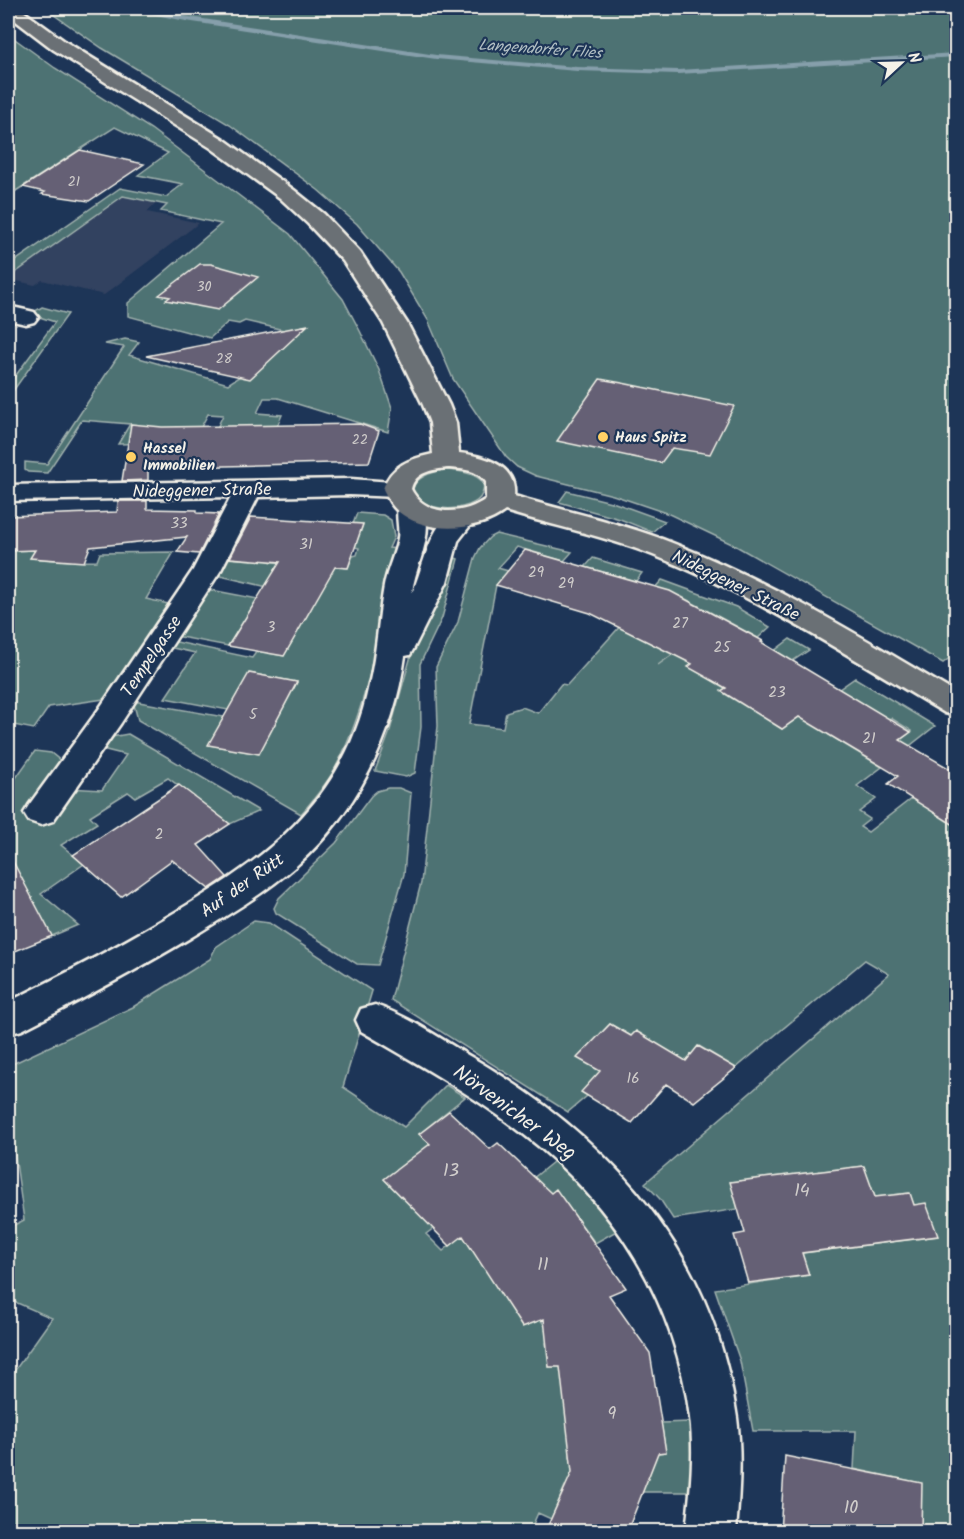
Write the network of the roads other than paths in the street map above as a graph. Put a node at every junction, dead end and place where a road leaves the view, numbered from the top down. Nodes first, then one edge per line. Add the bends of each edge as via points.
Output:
1 (9, 8) edge
2 (447, 460) junction
3 (248, 490) junction
4 (8, 493) edge
5 (403, 499) junction
6 (499, 500) junction
7 (462, 518) junction
8 (389, 668) junction
9 (957, 706) edge
10 (40, 813) dead end
11 (8, 1019) edge
12 (375, 1020) dead end
13 (711, 1532) edge

1 - 2 main road via 60,46 218,144 287,194 323,227 352,257 395,324 443,423
2 - 5 main road via 433,461 403,475
2 - 6 main road via 476,464 491,471 500,482
3 - 4 street, Nideggener Straße
3 - 5 street, Nideggener Straße
3 - 10 street, Tempelgasse via 201,579
5 - 7 main road via 424,516
5 - 8 street, Auf der Rütt via 414,522 414,533 399,580
6 - 7 main road via 488,510
6 - 9 main road, Nideggener Straße via 620,534 716,572 760,593
7 - 8 street, Auf der Rütt via 444,540 432,582
8 - 11 street, Auf der Rütt via 372,729 330,806 277,863 136,953
12 - 13 street, Nörvenicher Weg via 478,1082 557,1137 620,1200 653,1244 689,1317 707,1378 716,1447

